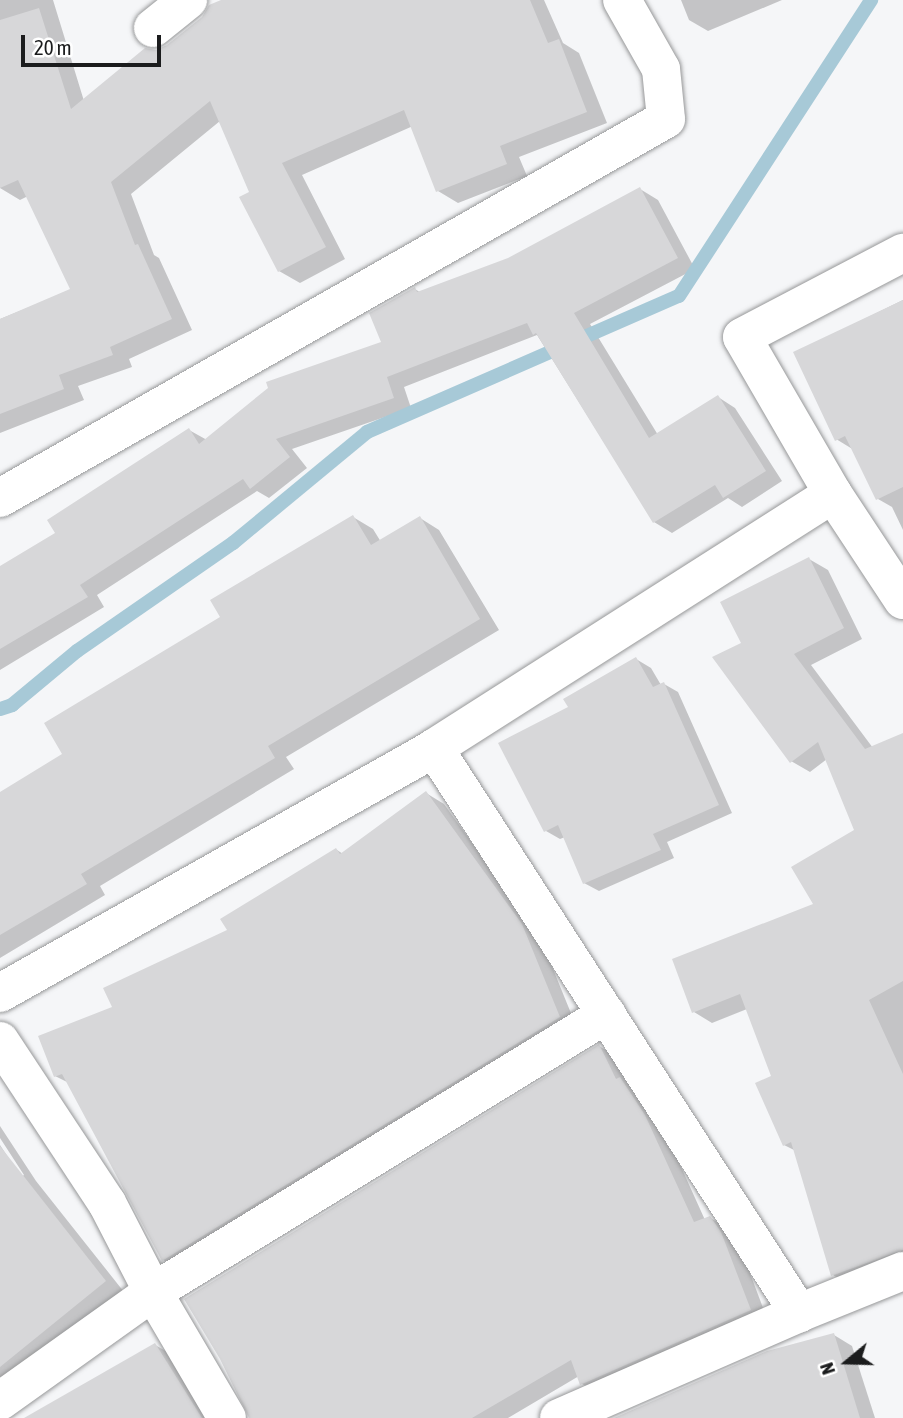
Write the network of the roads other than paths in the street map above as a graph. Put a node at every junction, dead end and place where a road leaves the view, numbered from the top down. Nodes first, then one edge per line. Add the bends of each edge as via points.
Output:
1 (188, 0) edge
2 (622, 0) edge
3 (153, 28) dead end
4 (903, 253) edge
5 (833, 494) junction
6 (0, 498) edge
7 (903, 600) edge
8 (434, 748) junction
9 (0, 993) edge
10 (607, 1014) junction
11 (0, 1041) edge
12 (903, 1271) edge
13 (153, 1292) junction
14 (799, 1313) junction
15 (0, 1401) edge
16 (227, 1418) edge
17 (559, 1418) edge

1 - 3 street
2 - 6 street via 661,69 666,119
4 - 5 street via 742,338
5 - 7 street
5 - 8 street
8 - 9 street
8 - 10 street
10 - 13 street
10 - 14 street
11 - 13 street via 107,1203
12 - 14 street
13 - 15 street
13 - 16 street
14 - 17 street

